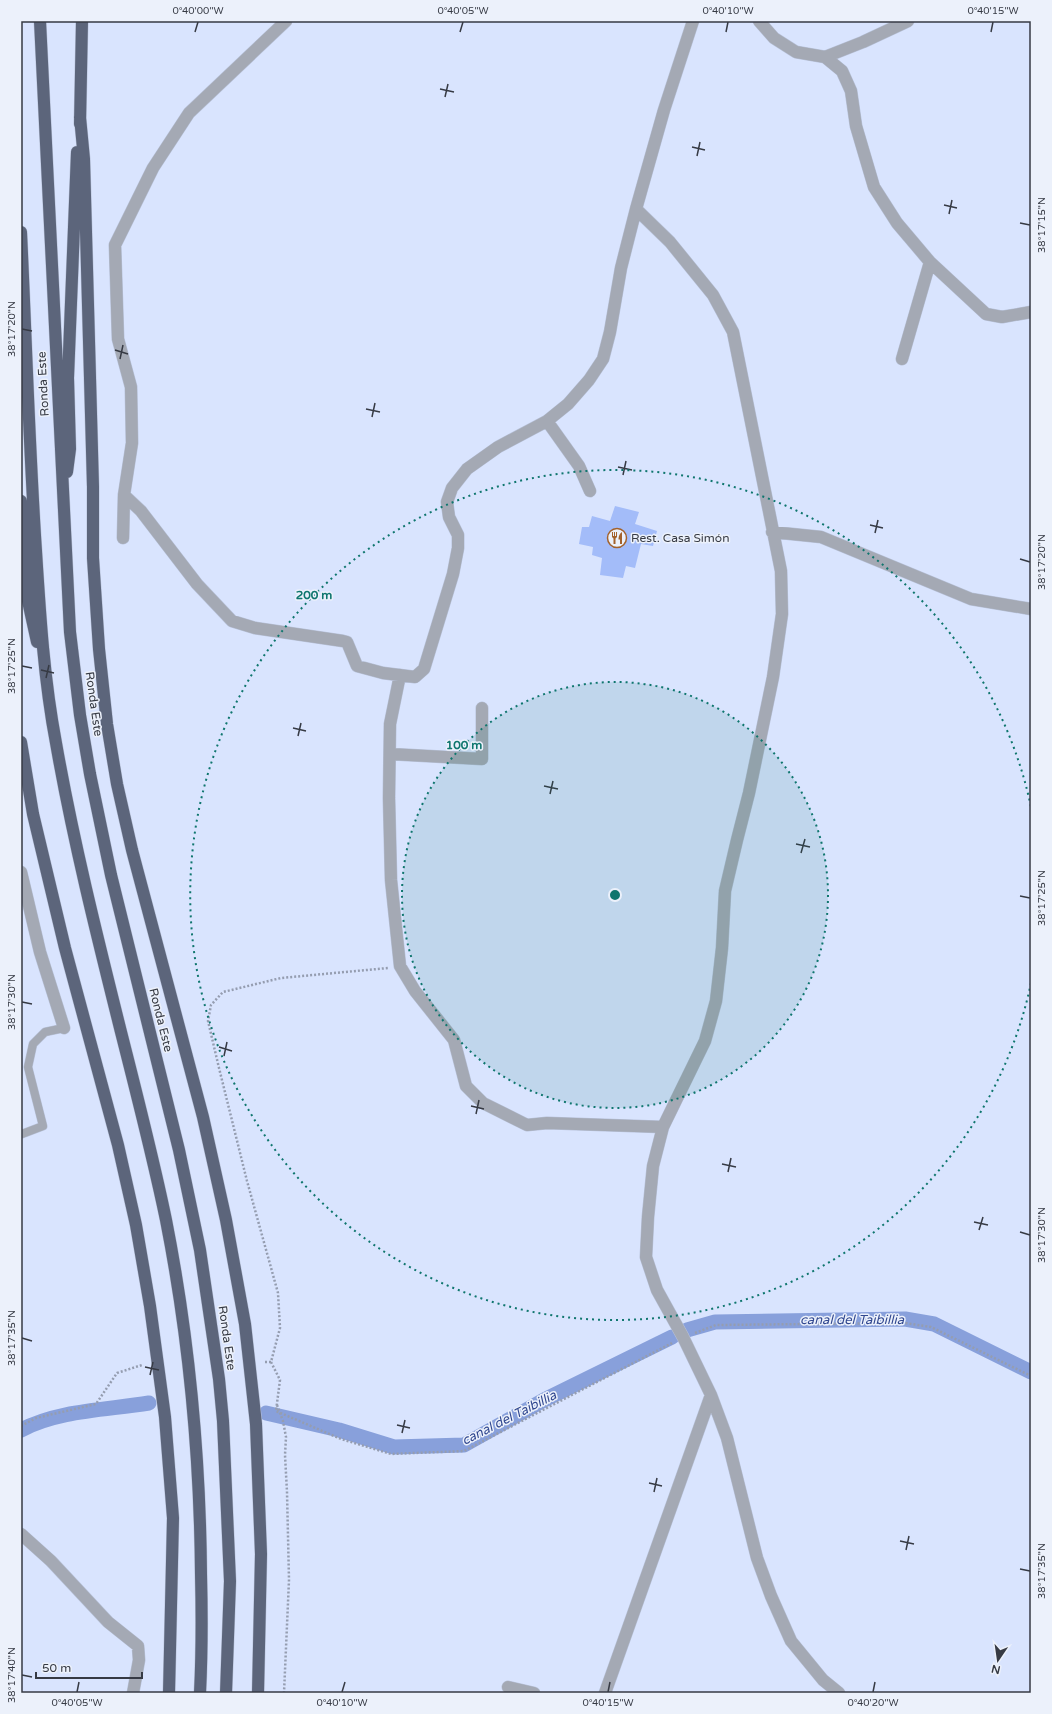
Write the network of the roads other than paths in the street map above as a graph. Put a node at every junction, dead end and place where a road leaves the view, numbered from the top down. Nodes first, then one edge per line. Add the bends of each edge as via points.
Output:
1 (40, 21) edge
2 (82, 21) edge
3 (286, 21) edge
4 (693, 21) edge
5 (759, 21) edge
6 (908, 21) edge
7 (825, 57) junction
8 (80, 116) junction
9 (636, 210) junction
10 (21, 232) edge
11 (930, 262) junction
12 (1031, 312) edge
13 (902, 358) dead end
14 (547, 420) junction
15 (590, 491) dead end
16 (124, 495) junction
17 (21, 501) edge
18 (63, 502) junction
19 (772, 532) junction
20 (123, 538) dead end
21 (1031, 609) edge
22 (400, 675) junction
23 (49, 692) junction
24 (482, 708) dead end
25 (21, 742) edge
26 (390, 754) junction
27 (21, 872) edge
28 (64, 1028) joint
29 (663, 1127) junction
30 (22, 1134) dead end
31 (711, 1395) junction
32 (21, 1534) edge
33 (508, 1687) dead end
34 (133, 1693) edge
35 (169, 1693) edge
36 (200, 1693) edge
37 (226, 1693) edge
38 (258, 1693) edge
39 (534, 1693) edge
40 (605, 1693) edge
41 (839, 1693) edge

1 - 18 highway, Ronda Este
2 - 8 highway
3 - 16 street via 188,113 154,168 114,244 118,339 131,387 132,443
4 - 9 street via 664,110
5 - 7 street via 774,38 796,52
6 - 7 street
7 - 11 street via 842,71 851,91 856,126 874,187 897,223
8 - 18 highway via 68,370 70,449
8 - 38 highway via 84,159 93,558 107,724 132,850 203,1117 226,1220 245,1324 256,1424 261,1554
9 - 14 street via 621,268 603,359 568,404
9 - 19 street via 670,242 713,295 733,332
10 - 23 highway, Ronda Este via 33,504
11 - 12 street via 986,314 1002,317
11 - 13 street
14 - 15 street via 579,466
14 - 22 street via 473,464 452,488 447,502 449,517 458,535 453,574 424,670 415,677
16 - 20 street
16 - 22 street via 141,511 197,584 232,621 255,628 347,642 357,666
17 - 23 highway via 28,601
18 - 37 highway, Ronda Este via 70,632 90,774 111,875 189,1196 200,1250 219,1378 230,1581
19 - 21 street via 821,537 971,599
19 - 29 street via 782,571 782,614 773,677 726,892 716,1001 705,1041
22 - 26 street via 390,724
23 - 36 highway, Ronda Este via 72,831 146,1129 179,1293 191,1379 200,1502
24 - 26 street via 482,759
25 - 35 highway via 32,814 118,1145 136,1225 150,1306 165,1417 173,1518
26 - 29 street via 391,880 400,966 415,991 454,1040 466,1086 483,1103 527,1124
27 - 28 street via 40,952
28 - 30 lane via 45,1032 32,1044 28,1067 43,1126
29 - 31 street via 653,1166 646,1257 657,1290
31 - 40 street
31 - 41 street via 727,1438 757,1558 771,1596 791,1641 823,1680
32 - 34 street via 51,1561 108,1622 138,1646 139,1660
33 - 39 street

